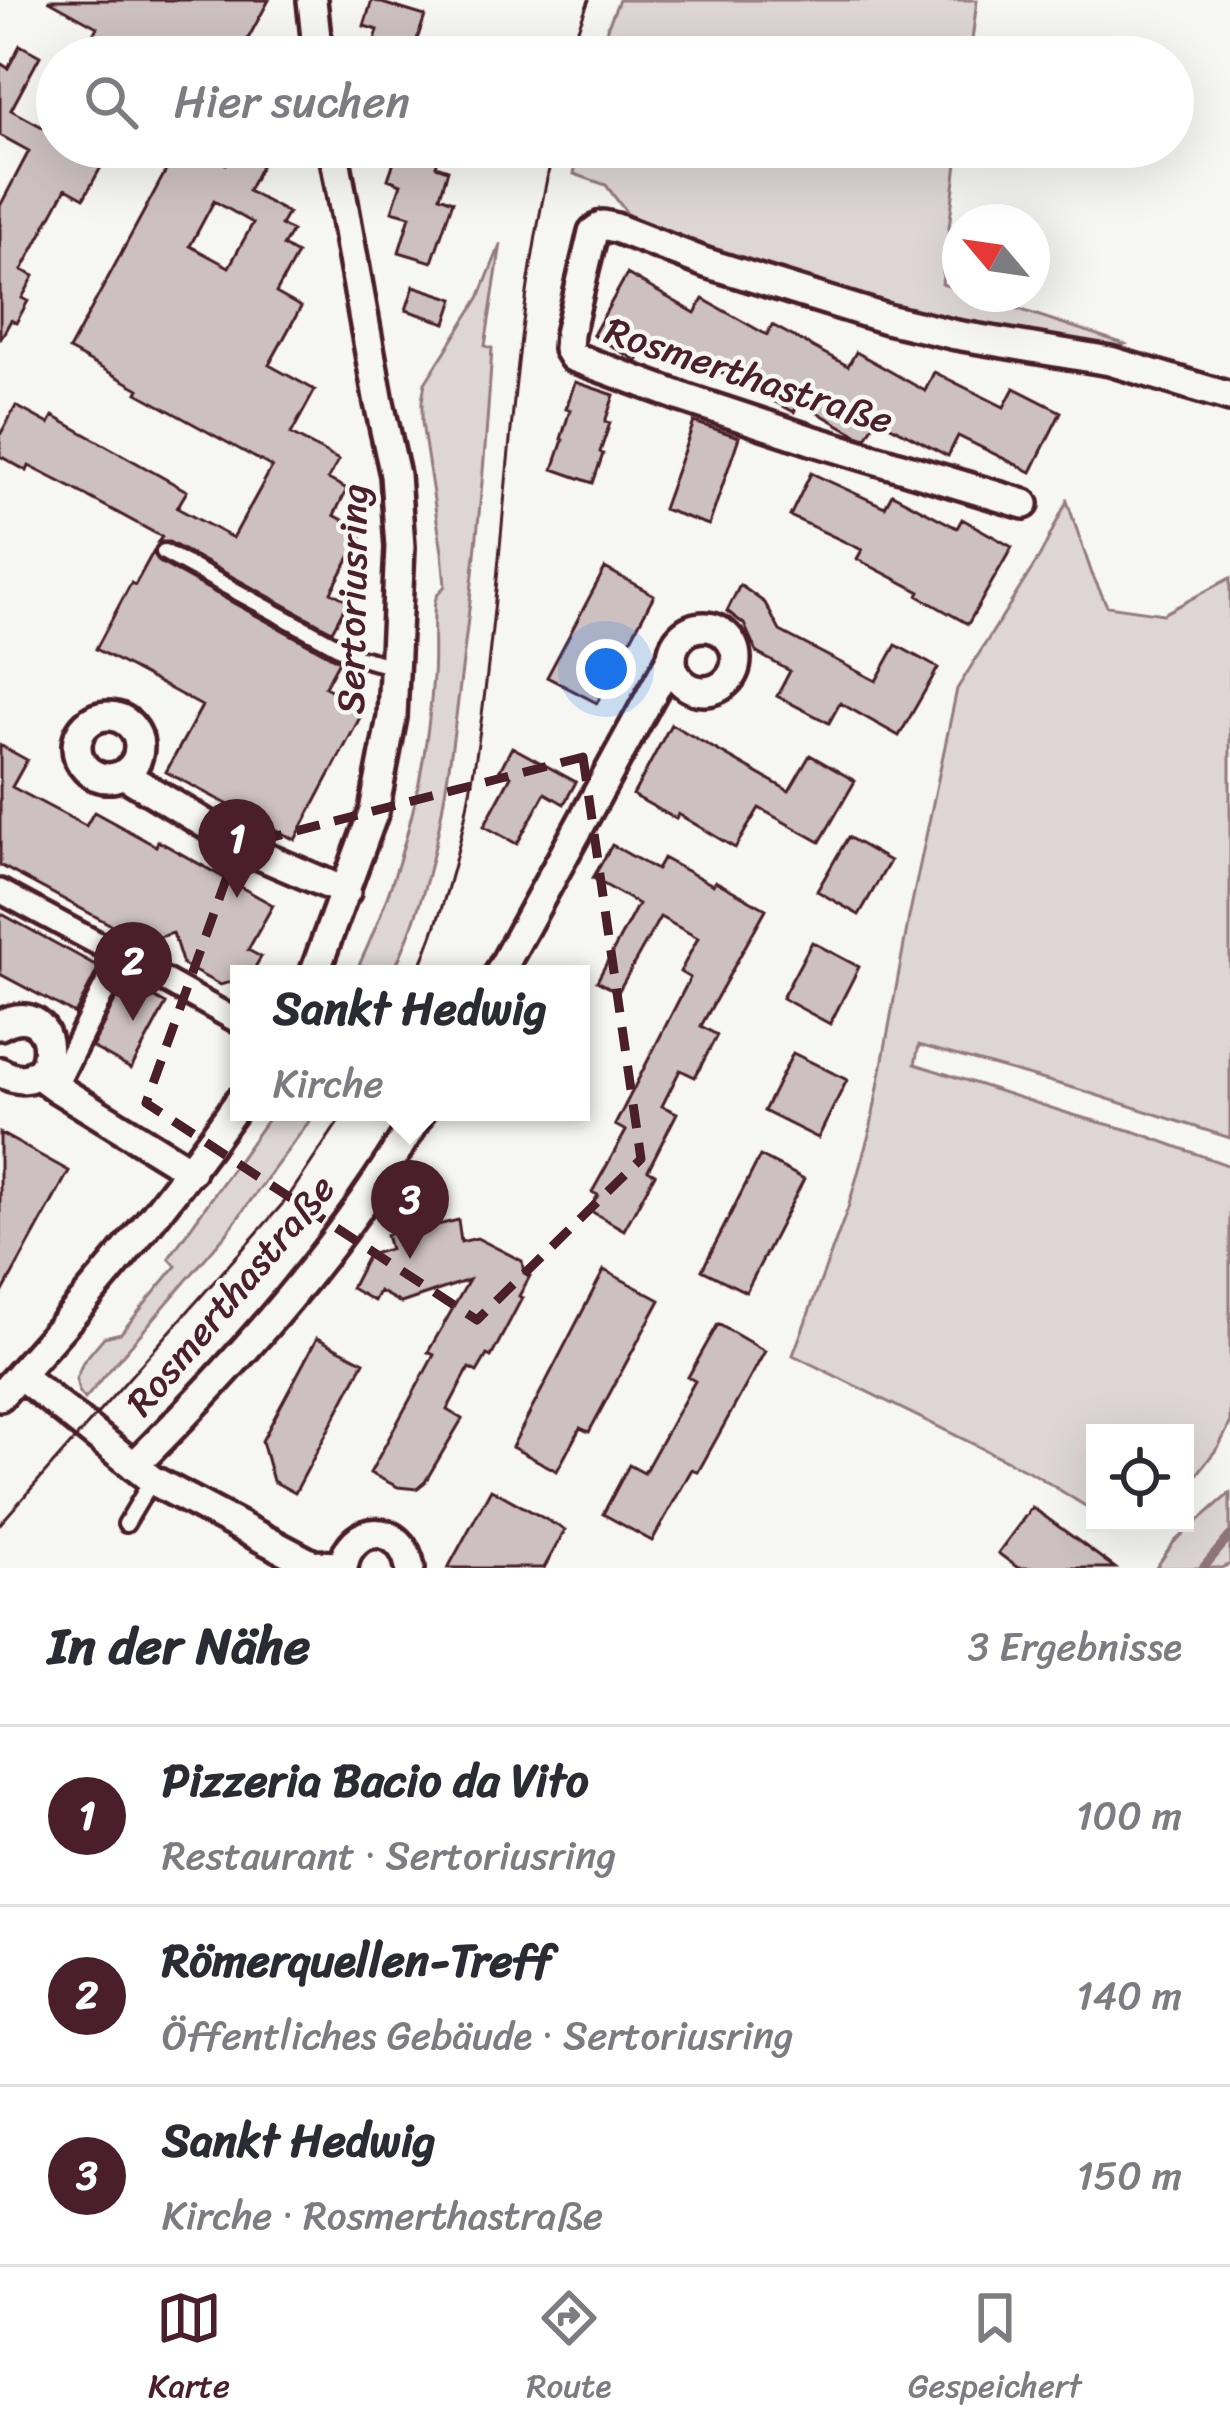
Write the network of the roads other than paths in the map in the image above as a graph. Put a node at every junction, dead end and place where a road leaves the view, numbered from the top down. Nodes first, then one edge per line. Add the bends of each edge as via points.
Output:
1 (312, 0) edge
2 (316, 36) edge
3 (337, 168) edge
4 (1230, 397) edge
5 (1024, 504) dead end
6 (164, 552) dead end
7 (672, 657) dead end
8 (394, 667) junction
9 (124, 774) dead end
10 (0, 891) edge
11 (346, 892) junction
12 (121, 956) junction
13 (318, 965) edge
14 (504, 965) edge
15 (230, 1017) edge
16 (0, 1025) edge
17 (0, 1072) edge
18 (45, 1080) junction
19 (230, 1115) edge
20 (415, 1121) edge
21 (191, 1171) junction
22 (20, 1375) junction
23 (0, 1396) edge
24 (143, 1473) junction
25 (126, 1524) dead end
26 (343, 1567) edge
27 (410, 1568) edge

1 - 2 street
3 - 8 street, Sertoriusring via 395,475
4 - 5 street, Rosmerthastraße via 1110,361 887,319 616,228 593,232 569,334 573,357
6 - 8 lane via 357,657
7 - 14 street
8 - 11 street, Sertoriusring via 374,811
9 - 11 street via 250,851
10 - 12 street
11 - 13 street, Sertoriusring
12 - 15 street
12 - 18 street
16 - 18 street via 23,1018 41,1028 49,1046
17 - 18 street
18 - 21 street
19 - 21 street
20 - 24 street, Rosmerthastraße via 336,1237
21 - 22 street
22 - 23 street
22 - 24 street
24 - 25 lane
24 - 26 street via 313,1565
26 - 27 street via 355,1541 375,1533 404,1547

